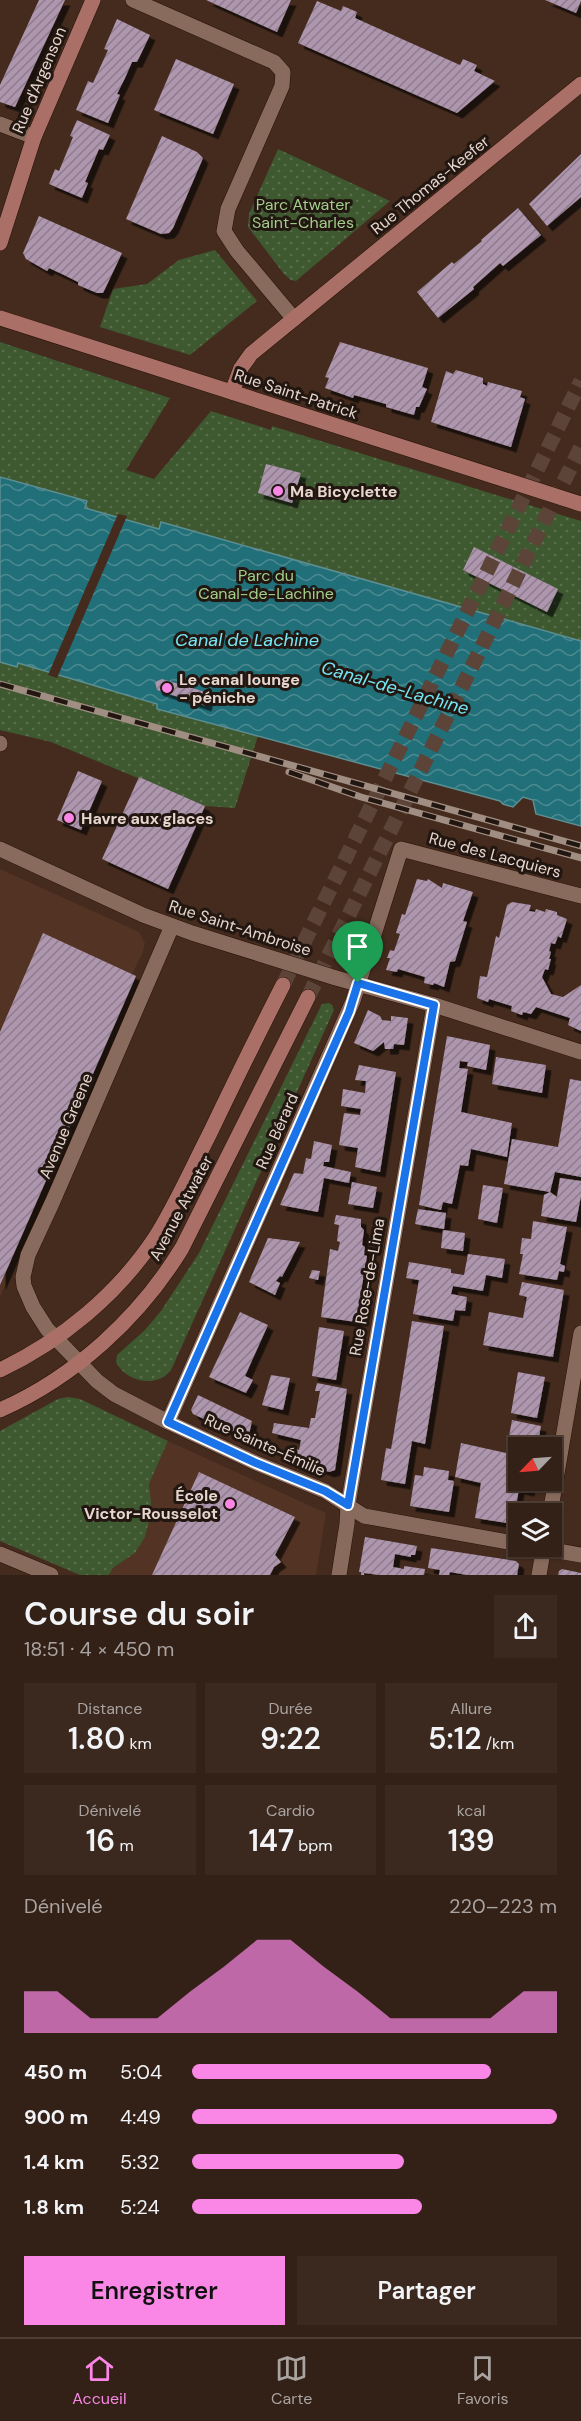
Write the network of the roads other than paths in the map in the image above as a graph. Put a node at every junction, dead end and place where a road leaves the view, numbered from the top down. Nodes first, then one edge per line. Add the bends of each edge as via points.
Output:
1 (93, 0) edge
2 (133, 0) edge
3 (581, 84) edge
4 (0, 124) edge
5 (34, 137) junction
6 (0, 243) edge
7 (0, 318) edge
8 (294, 319) junction
9 (232, 392) junction
10 (581, 504) edge
11 (0, 849) edge
12 (401, 849) joint
13 (581, 896) edge
14 (172, 926) junction
15 (358, 983) junction
16 (283, 985) tunnel mouth
17 (308, 997) tunnel mouth
18 (434, 1005) junction
19 (581, 1052) edge
20 (581, 1333) edge
21 (55, 1338) junction
22 (77, 1362) junction
23 (0, 1370) edge
24 (0, 1410) edge
25 (168, 1422) junction
26 (552, 1503) edge
27 (348, 1505) junction
28 (508, 1542) edge
29 (562, 1551) edge
30 (0, 1554) edge
31 (581, 1555) edge
32 (539, 1557) edge
33 (51, 1575) edge
34 (339, 1575) edge
35 (539, 1575) edge

1 - 5 main road, Rue d'Argenson
2 - 8 street via 274,63 283,72 282,86 224,224 232,243
3 - 8 main road, Rue Thomas-Keefer
4 - 5 street
5 - 6 main road, Rue d'Argenson
7 - 9 main road, Rue Saint-Patrick
8 - 9 main road, Rue Thomas-Keefer via 247,358
9 - 10 main road, Rue Saint-Patrick
11 - 14 street, Rue Saint-Ambroise
12 - 13 street, Rue des Lacquiers
12 - 15 street, Rue Bérard
14 - 15 street, Rue Saint-Ambroise
14 - 21 street, Avenue Greene via 24,1267 28,1297
15 - 18 street, Rue Saint-Ambroise
15 - 25 street, Rue Bérard via 340,1033
16 - 21 main road, Avenue Atwater via 155,1238 115,1287
17 - 22 main road, Avenue Atwater via 171,1266 134,1312
18 - 19 street, Rue Saint-Ambroise
18 - 27 street, Rue Rose-de-Lima
20 - 26 street
21 - 22 street, Rue Sainte-Émilie
21 - 23 main road, Avenue Atwater
22 - 24 main road, Avenue Atwater
22 - 25 street, Rue Sainte-Émilie via 114,1394
25 - 27 street, Rue Sainte-Émilie via 325,1491
27 - 28 street, Rue Sainte-Émilie via 364,1516
27 - 34 street, Rue Rose-de-Lima
29 - 31 street
30 - 33 street
32 - 35 street

